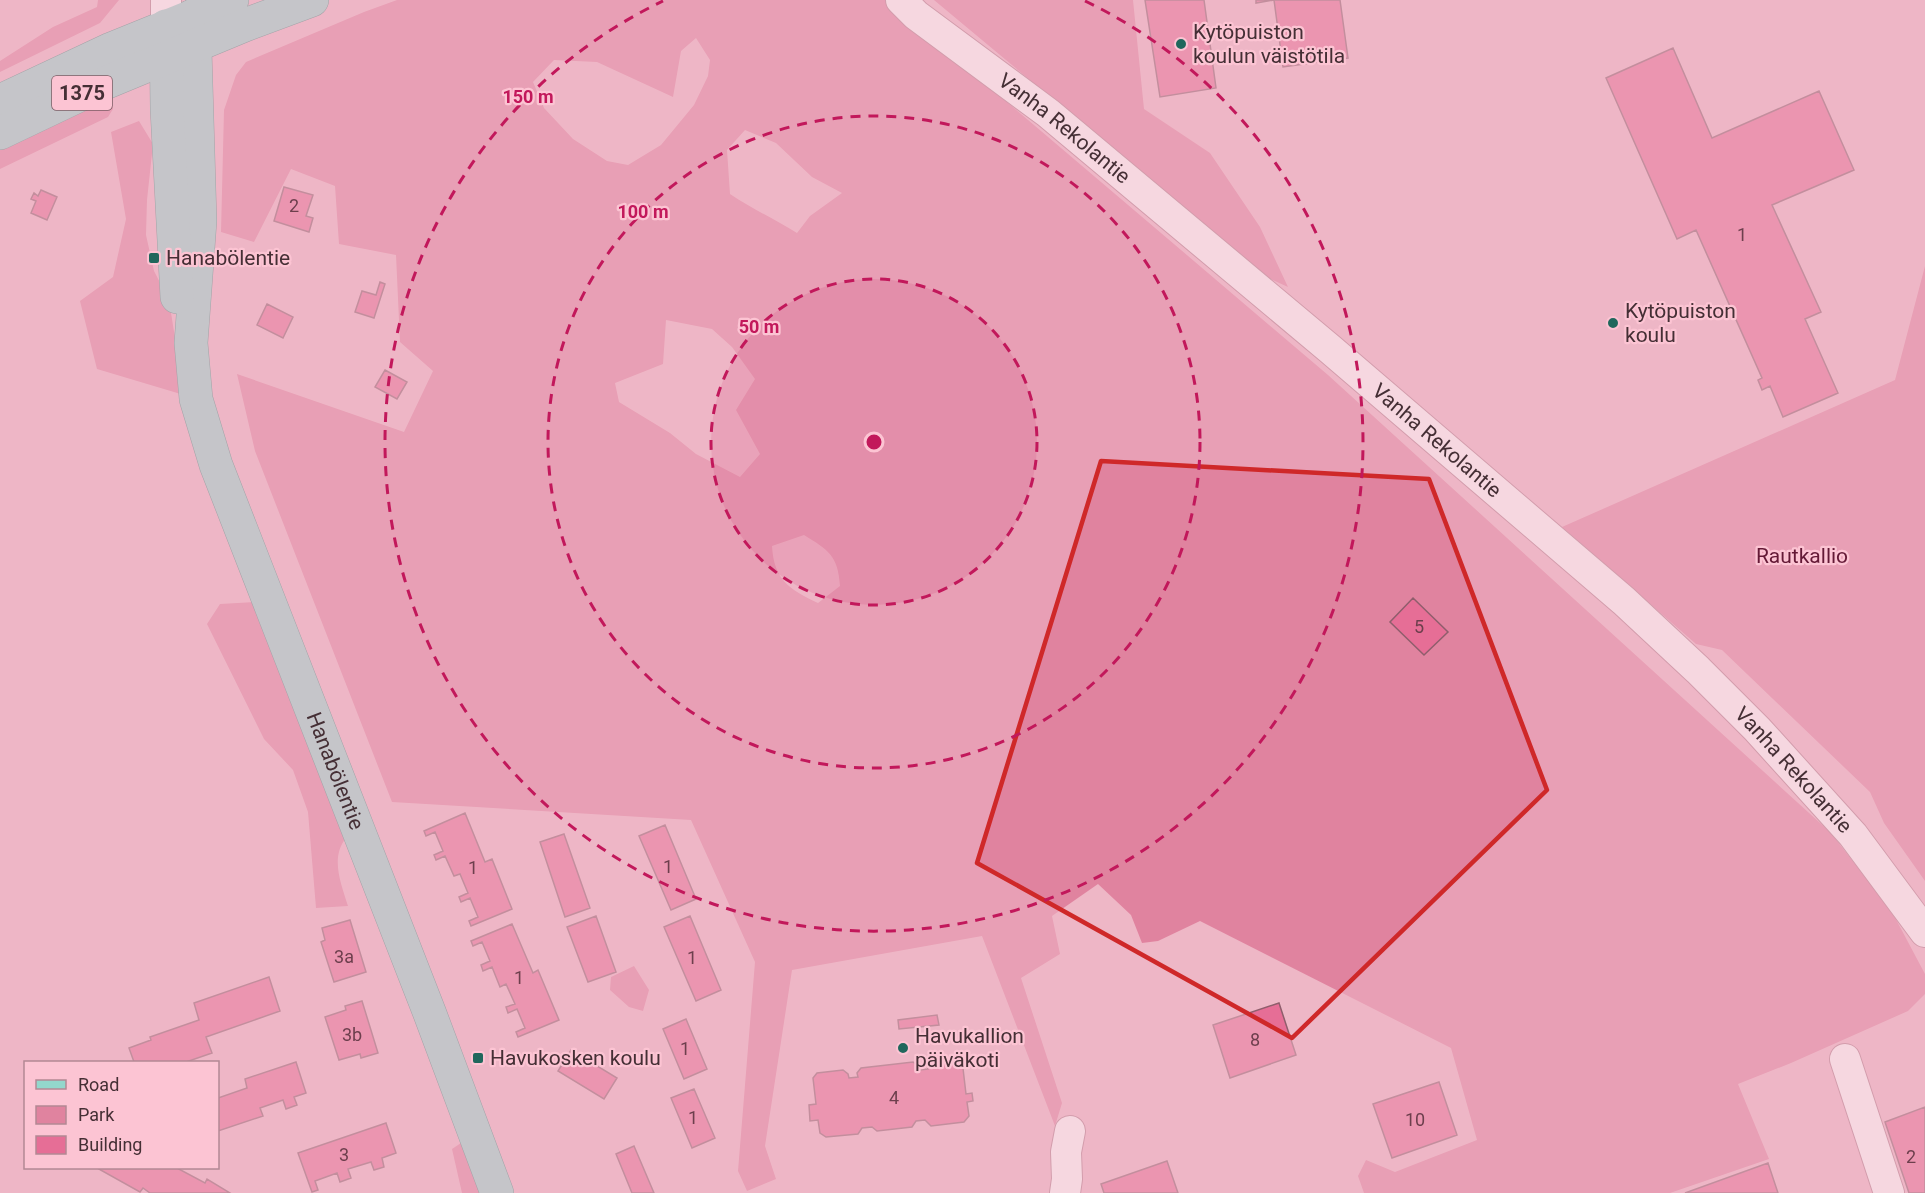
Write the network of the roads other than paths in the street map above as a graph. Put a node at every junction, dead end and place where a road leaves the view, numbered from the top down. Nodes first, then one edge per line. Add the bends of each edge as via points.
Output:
1 (232, 0) edge
2 (312, 0) edge
3 (901, 0) edge
4 (180, 24) edge
5 (0, 101) edge
6 (0, 133) edge
7 (1925, 932) edge
8 (1845, 1059) dead end
9 (1070, 1131) dead end
10 (497, 1193) edge
11 (1065, 1193) edge
12 (1889, 1193) edge

1 - 4 main road, 1375
2 - 4 main road, 1375
3 - 7 street, Vanha Rekolantie via 1048,113 1624,601 1757,729 1853,834
4 - 5 main road, 1375 via 111,49
4 - 6 main road, 1375 via 105,82
4 - 10 main road, Hanabölentie via 167,109 177,295 191,344 196,399 216,465
8 - 12 street
9 - 11 street

